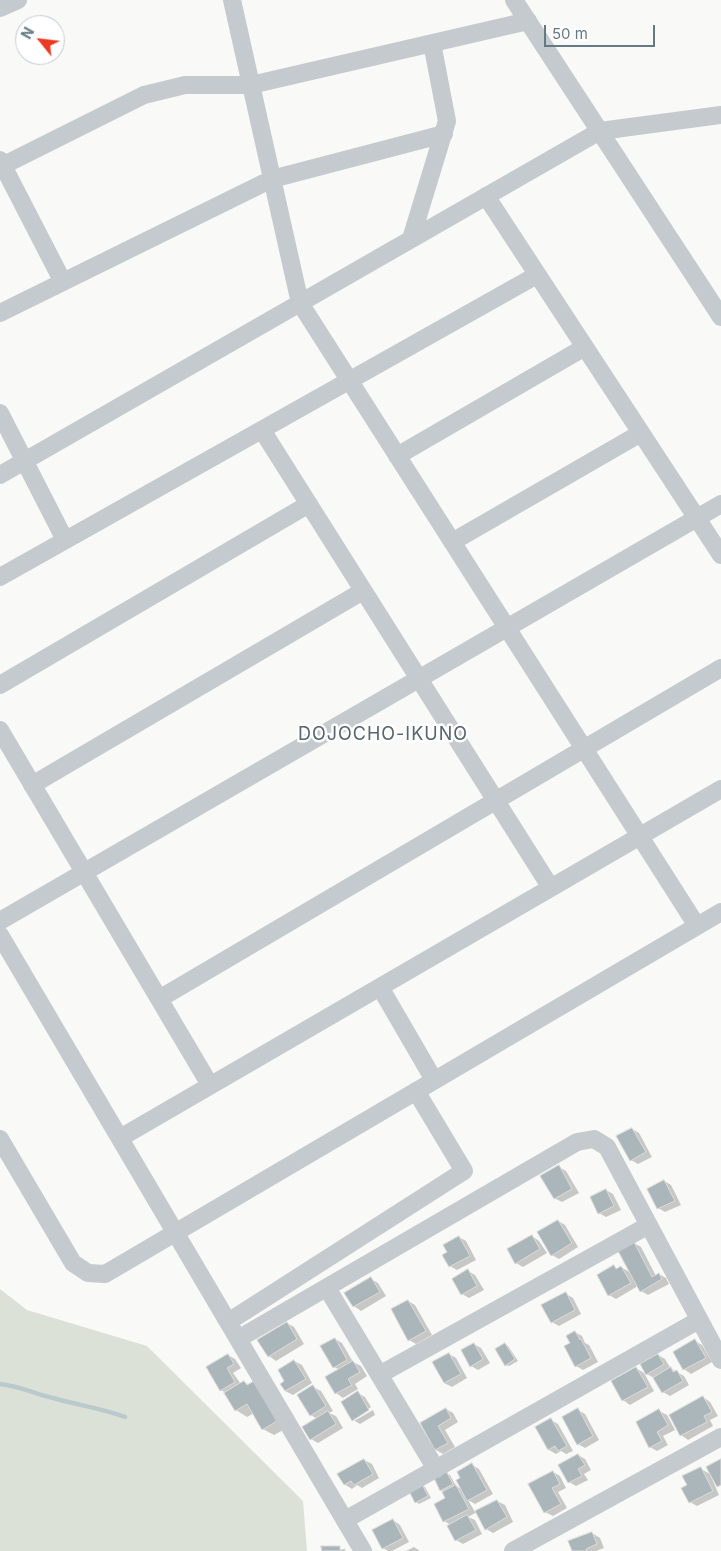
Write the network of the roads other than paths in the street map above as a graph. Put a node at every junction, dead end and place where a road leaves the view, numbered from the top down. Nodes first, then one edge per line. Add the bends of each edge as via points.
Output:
1 (18, 0) edge
2 (232, 0) edge
3 (514, 0) edge
4 (0, 8) edge
5 (528, 21) junction
6 (432, 43) junction
7 (251, 85) junction
8 (721, 115) edge
9 (600, 131) junction
10 (444, 134) junction
11 (1, 165) edge
12 (272, 179) junction
13 (486, 196) junction
14 (411, 239) junction
15 (537, 275) junction
16 (63, 282) junction
17 (300, 303) junction
18 (0, 313) edge
19 (721, 317) edge
20 (585, 347) junction
21 (349, 381) junction
22 (0, 413) edge
23 (262, 430) junction
24 (641, 433) junction
25 (397, 456) junction
26 (25, 461) junction
27 (0, 475) edge
28 (309, 504) junction
29 (721, 504) edge
30 (697, 518) junction
31 (65, 540) junction
32 (452, 542) junction
33 (721, 555) edge
34 (0, 576) edge
35 (364, 591) junction
36 (507, 628) junction
37 (721, 668) edge
38 (419, 678) junction
39 (0, 685) edge
40 (0, 730) edge
41 (584, 749) junction
42 (32, 785) junction
43 (721, 789) edge
44 (496, 801) junction
45 (640, 836) junction
46 (84, 872) junction
47 (551, 888) junction
48 (721, 912) edge
49 (0, 922) edge
50 (697, 926) junction
51 (0, 935) edge
52 (380, 987) junction
53 (159, 999) junction
54 (434, 1080) junction
55 (210, 1085) junction
56 (416, 1091) junction
57 (120, 1138) junction
58 (0, 1139) edge
59 (649, 1225) junction
60 (175, 1232) junction
61 (327, 1288) junction
62 (700, 1320) junction
63 (228, 1322) junction
64 (238, 1339) junction
65 (721, 1360) edge
66 (379, 1375) junction
67 (721, 1437) edge
68 (436, 1469) junction
69 (345, 1520) junction
70 (363, 1551) edge
71 (513, 1551) edge

1 - 4 street
2 - 7 street
3 - 5 street
5 - 6 street
5 - 9 street
6 - 7 street
6 - 10 street via 447,121
7 - 11 street via 185,85 144,96
7 - 12 street
8 - 9 street
9 - 13 street
9 - 19 street
10 - 12 street
10 - 14 street
11 - 16 street
12 - 16 street
12 - 17 street
13 - 14 street
13 - 15 street
14 - 17 street
15 - 20 street
15 - 21 street
16 - 18 street
17 - 21 street
17 - 26 street
20 - 24 street
20 - 25 street
21 - 23 street
21 - 25 street
22 - 26 street
23 - 28 street
23 - 31 street
24 - 30 street
24 - 32 street
25 - 32 street
26 - 27 street
26 - 31 street
28 - 35 street
28 - 39 street
29 - 30 street
30 - 33 street
30 - 36 street
31 - 34 street
32 - 36 street
35 - 38 street
35 - 42 street
36 - 38 street
36 - 41 street
37 - 41 street
38 - 44 street
38 - 46 street
40 - 42 street
41 - 44 street
41 - 45 street
42 - 46 street
43 - 45 street
44 - 47 street
44 - 53 street
45 - 47 street
45 - 50 street
46 - 49 street
46 - 53 street
47 - 52 street
48 - 50 street
50 - 54 street
51 - 57 street
52 - 54 street
52 - 55 street
53 - 55 street
54 - 56 street
55 - 57 street
56 - 60 street
56 - 63 street via 464,1171
57 - 60 street
58 - 60 street via 73,1263 88,1273 105,1274
59 - 61 street via 607,1147 594,1139 577,1142
59 - 62 street
59 - 66 street
60 - 63 street
61 - 64 street
61 - 66 street
62 - 65 street
62 - 68 street
63 - 64 street
64 - 69 street
66 - 68 street
67 - 71 street
68 - 69 street
69 - 70 street

